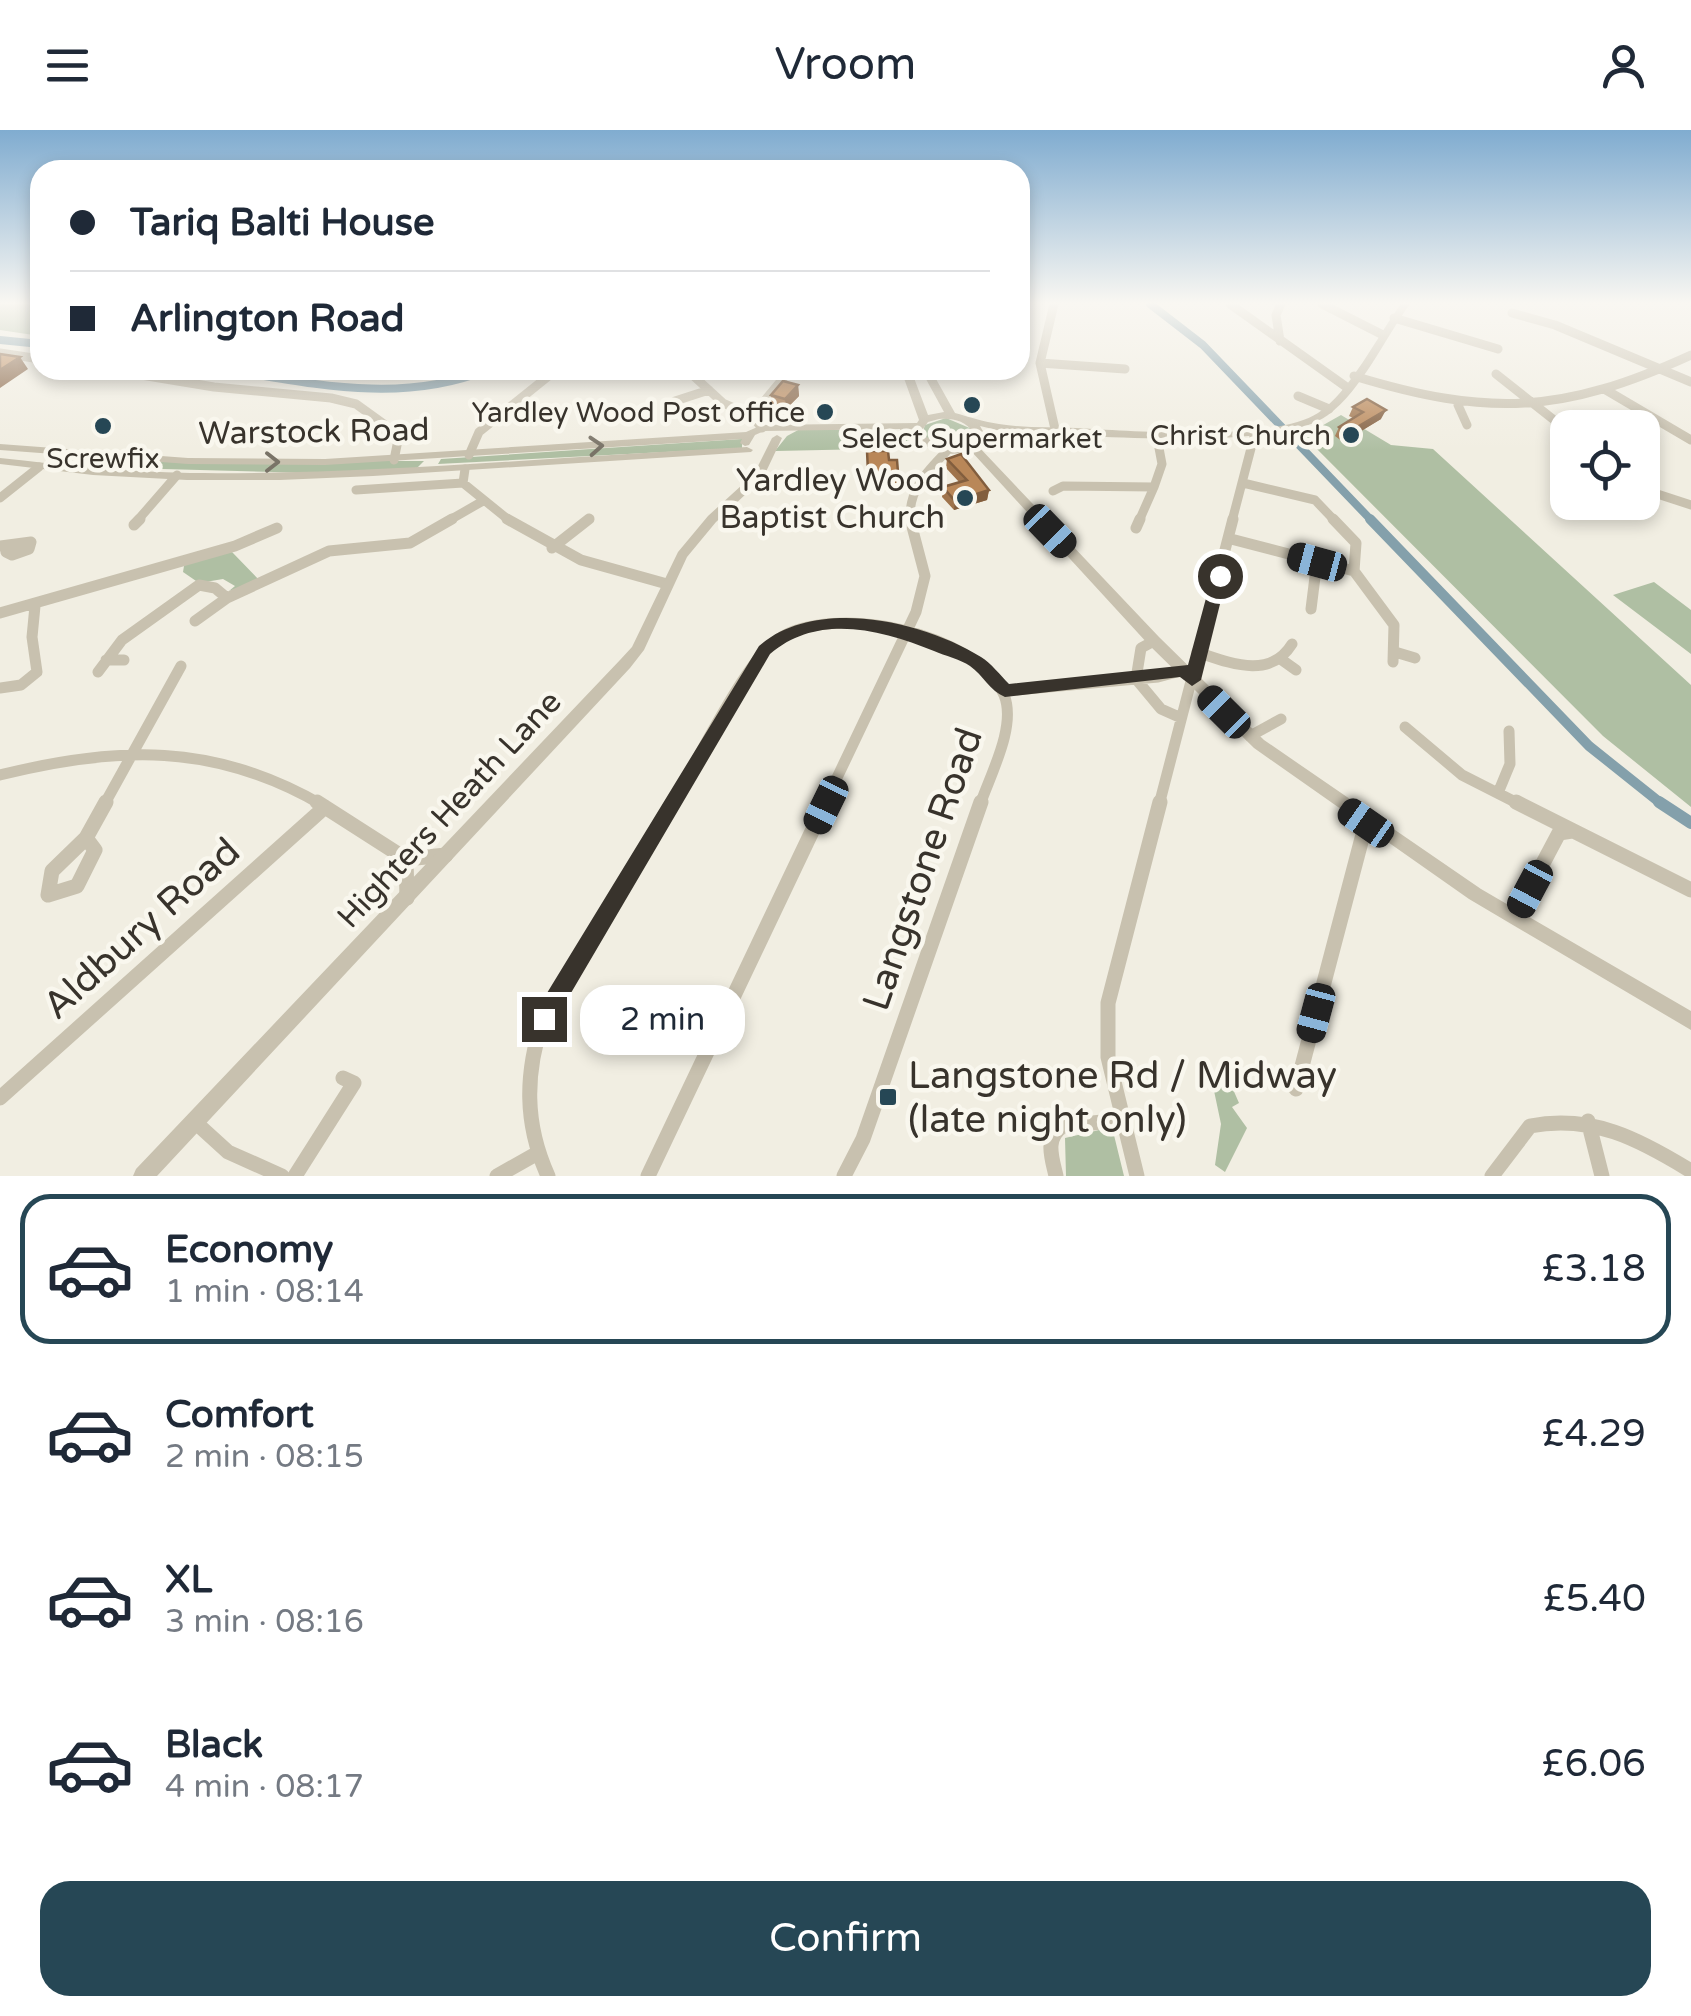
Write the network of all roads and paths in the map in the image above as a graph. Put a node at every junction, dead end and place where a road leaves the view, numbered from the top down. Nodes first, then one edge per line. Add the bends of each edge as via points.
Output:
1 (5, 353) edge
2 (1042, 353) edge
3 (1297, 353) edge
4 (1370, 353) edge
5 (1621, 353) edge
6 (1691, 355) edge
7 (30, 357) edge
8 (1040, 363) junction
9 (1125, 369) dead end
10 (1662, 370) junction
11 (1496, 374) dead end
12 (1354, 376) junction
13 (182, 380) edge
14 (544, 380) edge
15 (698, 380) edge
16 (782, 380) edge
17 (908, 380) edge
18 (932, 380) edge
19 (1691, 382) edge
20 (1345, 386) junction
21 (709, 390) junction
22 (1606, 390) junction
23 (1298, 396) dead end
24 (674, 401) dead end
25 (1458, 406) junction
26 (1538, 407) junction
27 (1329, 409) junction
28 (951, 415) junction
29 (752, 416) junction
30 (1550, 417) edge
31 (970, 422) junction
32 (1467, 425) dead end
33 (1297, 426) joint
34 (916, 428) junction
35 (1001, 428) junction
36 (1055, 429) junction
37 (1156, 432) junction
38 (1262, 432) junction
39 (1691, 440) edge
40 (764, 444) junction
41 (0, 446) edge
42 (977, 446) junction
43 (953, 451) joint
44 (932, 454) junction
45 (469, 455) junction
46 (124, 458) junction
47 (432, 458) junction
48 (394, 460) junction
49 (0, 461) edge
50 (39, 467) junction
51 (465, 469) junction
52 (110, 471) junction
53 (427, 472) junction
54 (177, 475) junction
55 (1243, 482) junction
56 (464, 483) junction
57 (1154, 487) junction
58 (356, 490) dead end
59 (1053, 491) dead end
60 (1660, 495) edge
61 (0, 498) edge
62 (483, 500) junction
63 (1691, 505) edge
64 (589, 519) dead end
65 (134, 525) dead end
66 (278, 528) dead end
67 (1136, 528) dead end
68 (1231, 539) junction
69 (552, 548) junction
70 (1317, 562) junction
71 (1354, 571) junction
72 (666, 584) junction
73 (227, 598) junction
74 (35, 606) junction
75 (1311, 609) dead end
76 (0, 612) edge
77 (195, 621) dead end
78 (907, 634) junction
79 (1154, 641) junction
80 (1292, 644) dead end
81 (1197, 652) junction
82 (1415, 658) dead end
83 (106, 660) junction
84 (124, 660) dead end
85 (1282, 660) junction
86 (181, 666) dead end
87 (1296, 670) dead end
88 (98, 672) dead end
89 (1188, 675) junction
90 (1136, 679) junction
91 (0, 688) edge
92 (1005, 691) junction
93 (1178, 717) junction
94 (1281, 719) dead end
95 (1405, 727) dead end
96 (1510, 731) dead end
97 (1250, 736) junction
98 (133, 752) junction
99 (0, 775) edge
100 (1498, 792) junction
101 (324, 807) junction
102 (1366, 823) junction
103 (1572, 831) junction
104 (86, 838) dead end
105 (449, 855) junction
106 (406, 860) junction
107 (1691, 890) edge
108 (408, 898) junction
109 (1515, 916) junction
110 (1691, 1021) edge
111 (343, 1078) dead end
112 (1296, 1090) dead end
113 (0, 1098) edge
114 (1122, 1120) junction
115 (1588, 1121) junction
116 (194, 1122) junction
117 (536, 1154) junction
118 (1691, 1171) edge
119 (143, 1176) edge
120 (282, 1176) edge
121 (295, 1176) edge
122 (497, 1176) edge
123 (548, 1176) edge
124 (648, 1176) edge
125 (844, 1176) edge
126 (1056, 1176) edge
127 (1137, 1176) edge
128 (1492, 1176) edge
129 (1602, 1176) edge

1 - 7 street
2 - 8 street
3 - 20 street
4 - 12 street
5 - 10 street
6 - 10 street
8 - 9 street
8 - 36 street
10 - 19 street
10 - 22 street
11 - 26 street
12 - 20 street
12 - 25 street
13 - 48 street via 356,404 399,435
14 - 45 street via 481,430
15 - 21 street
16 - 29 street
17 - 34 street
18 - 28 street
20 - 27 street
21 - 24 street
21 - 29 street
22 - 26 street
22 - 39 street
23 - 27 street
25 - 26 street
25 - 32 street
26 - 30 street
27 - 33 street
28 - 31 street
28 - 34 street
29 - 40 street
31 - 35 street
31 - 42 street
33 - 38 street
34 - 40 street via 811,426
34 - 44 street
35 - 36 street
35 - 42 street
36 - 37 street
37 - 38 street
37 - 57 street via 1162,464
38 - 55 street
45 -> 40 street, Warstock Road via 749,435
40 - 51 street, Warstock Road
40 - 72 street, Highters Heath Lane via 758,478 702,531
41 - 46 street, Warstock Road
42 - 43 street
42 - 79 street
43 - 44 street
44 - 78 street via 909,506 925,576
45 - 47 street, Warstock Road
46 -> 48 street, Warstock Road
46 - 52 street
47 - 48 street, Warstock Road
47 - 53 street
49 - 50 street, Warstock Road
50 - 52 street, Warstock Road
50 - 61 street
51 - 53 street, Warstock Road
51 - 56 street
52 - 54 street, Warstock Road
53 - 54 street, Warstock Road
54 - 65 street
55 - 68 street
55 - 71 street via 1320,504 1356,543
56 - 58 street
56 - 62 street
57 - 59 street
57 - 67 street
60 - 63 street
62 - 69 street
62 - 73 street via 402,546 329,551
64 - 69 street
66 - 74 street via 237,550 128,573
68 - 70 street
68 - 81 street
69 - 72 street via 597,569
70 - 71 street
70 - 75 street
71 - 82 street via 1394,625 1394,657
72 - 105 street, Highters Heath Lane via 636,650
73 - 77 street
73 - 83 street via 199,585 122,640
74 - 76 street
74 - 91 street via 38,672 21,685
78 - 92 street, Langstone Road via 976,662
78 - 117 street, Langstone Road via 819,622 764,650 544,1019 526,1086
78 - 124 street
79 - 89 street
79 - 90 street via 1141,648
80 - 85 street
81 - 85 street via 1258,666
81 - 89 street
83 - 84 street
83 - 88 street
85 - 87 street
86 - 98 street
89 - 90 street
89 - 93 street
89 - 97 street
90 - 92 street
90 - 93 street via 1161,709
92 - 125 street, Langstone Road via 1008,720 941,924
93 - 114 street via 1108,1003 1105,1034
94 - 97 street
95 - 100 street via 1462,775
96 - 100 street via 1510,764
97 - 102 street
98 - 99 street
98 - 101 street via 236,764
98 - 104 street
100 - 103 street
101 - 106 street
101 - 113 street, Aldbury Road
102 - 109 street
102 - 112 street
103 - 107 street
103 - 109 street via 1559,834
105 - 106 street
105 - 108 street, Highters Heath Lane
106 - 108 street
108 - 116 street, Highters Heath Lane
109 - 110 street
111 - 121 street via 354,1083
114 - 126 street via 1055,1131 1050,1146
114 - 127 street
115 - 118 street via 1643,1141
115 - 128 street via 1530,1126
115 - 129 street
116 - 119 street, Highters Heath Lane
116 - 120 street via 228,1152
117 - 122 street
117 - 123 street

